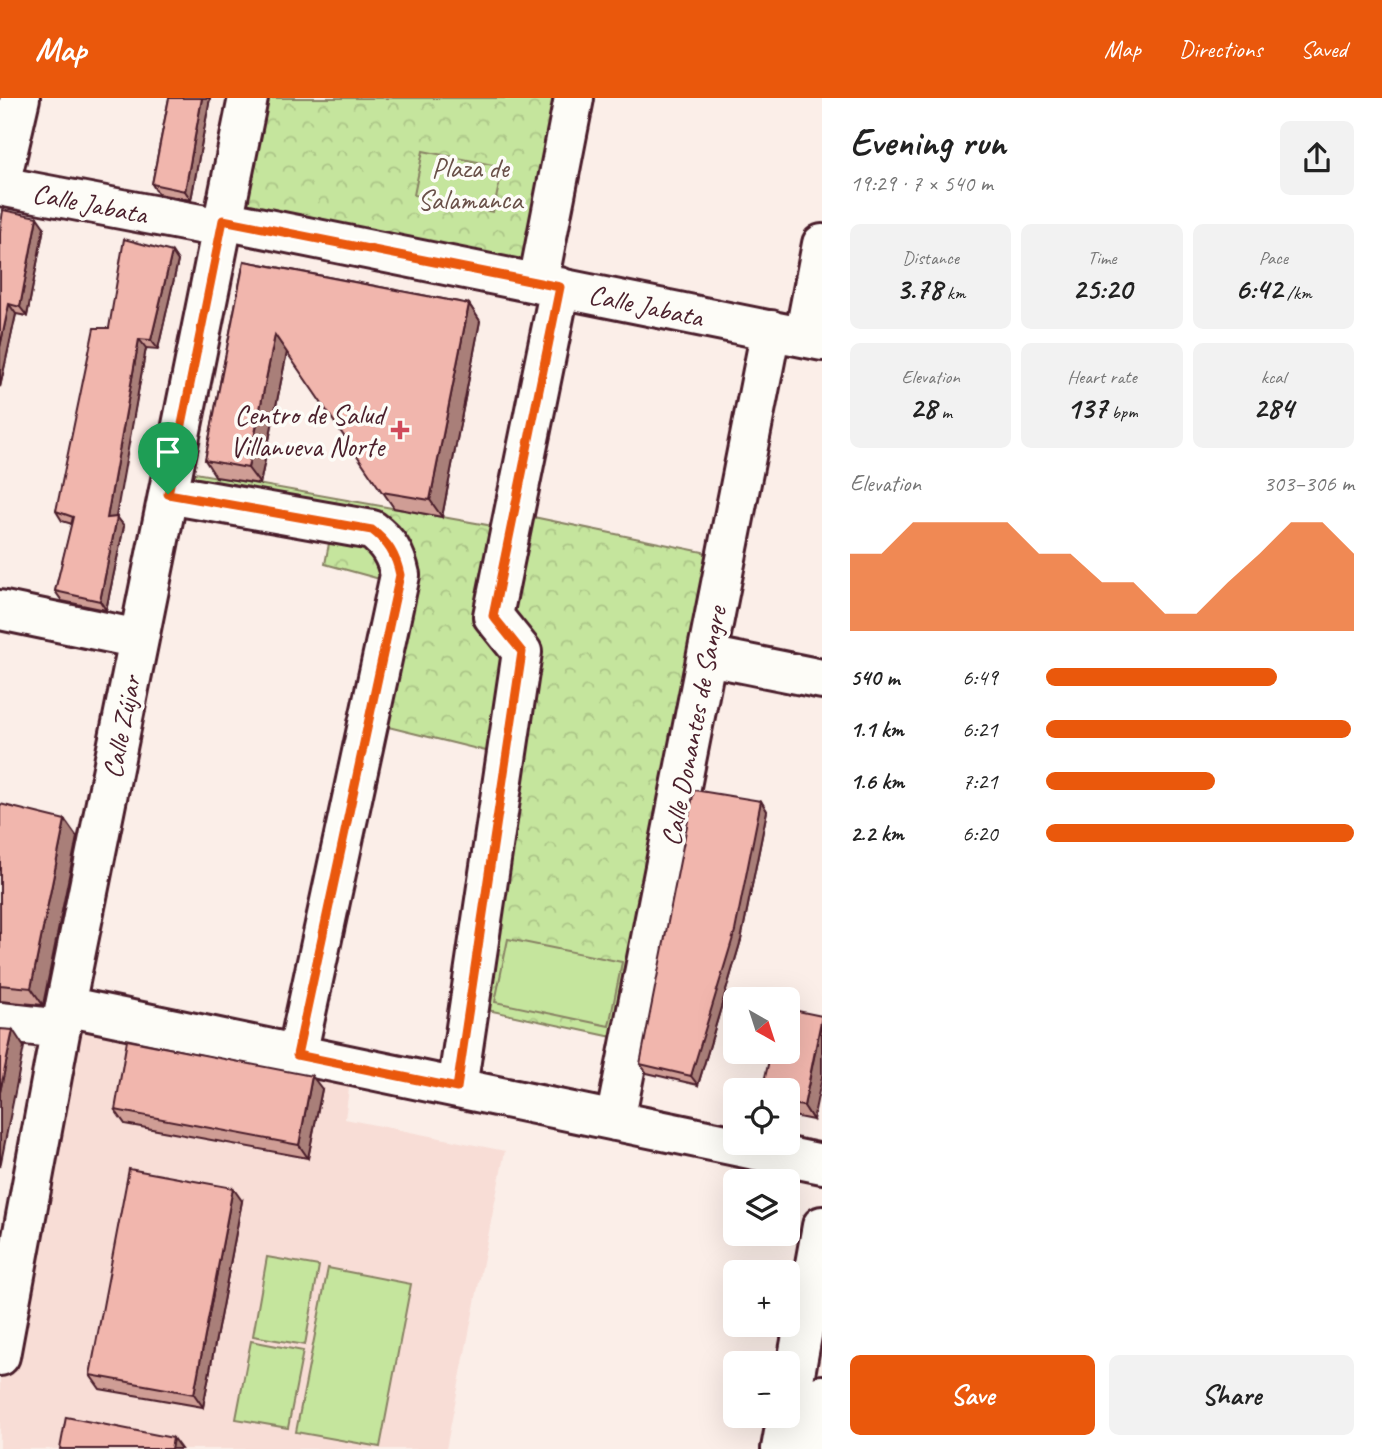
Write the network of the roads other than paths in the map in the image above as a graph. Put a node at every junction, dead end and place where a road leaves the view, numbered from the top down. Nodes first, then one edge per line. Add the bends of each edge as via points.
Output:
1 (20, 98) edge
2 (247, 98) edge
3 (574, 98) edge
4 (0, 186) edge
5 (222, 224) junction
6 (822, 244) edge
7 (549, 285) junction
8 (799, 336) edge
9 (168, 494) junction
10 (0, 610) edge
11 (139, 639) junction
12 (708, 656) junction
13 (822, 679) edge
14 (63, 1018) junction
15 (0, 1022) edge
16 (297, 1055) junction
17 (457, 1088) junction
18 (615, 1121) junction
19 (822, 1164) edge
20 (822, 1226) edge
21 (799, 1351) edge
22 (0, 1356) edge
23 (822, 1395) edge
24 (784, 1428) edge
25 (780, 1449) edge
26 (811, 1449) edge

1 - 4 street
2 - 5 street, Calle Zújar
3 - 7 street
4 - 5 street, Calle Jabata
5 - 7 street, Calle Jabata
5 - 9 street, Calle Zújar
6 - 8 street, Calle Donantes de Sangre
7 - 8 street, Calle Jabata
7 - 17 street via 514,513 493,616 522,652
8 - 12 street, Calle Donantes de Sangre via 727,557
9 - 11 street, Calle Zújar
9 - 16 street via 372,530 397,557 400,575
10 - 11 street
11 - 14 street, Calle Zújar
12 - 13 street
12 - 18 street, Calle Donantes de Sangre
14 - 15 street
14 - 16 street
14 - 22 street, Calle Zújar
16 - 17 street
17 - 18 street
18 - 19 street
20 - 21 street
23 - 26 street
24 - 25 street

